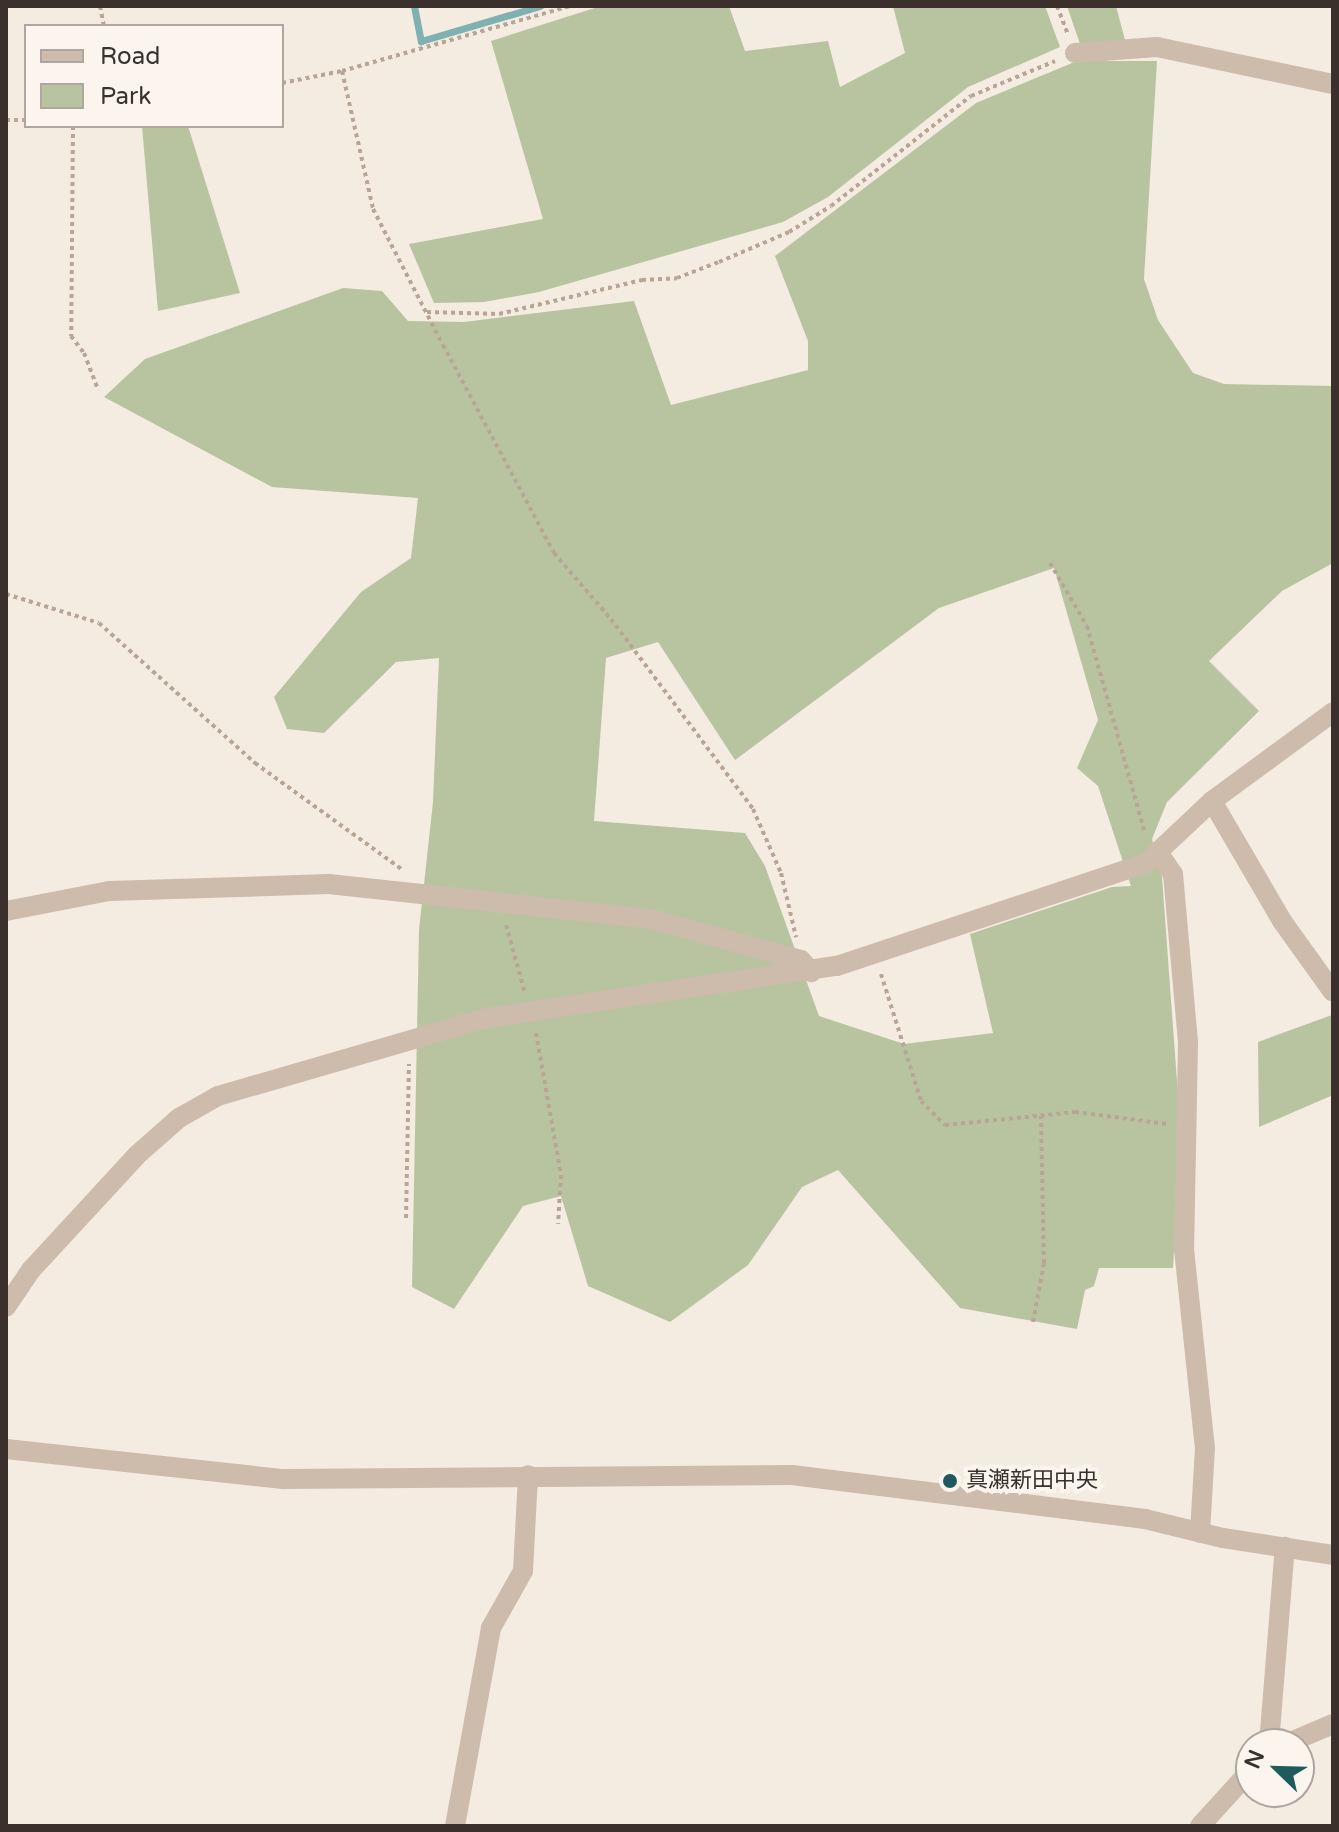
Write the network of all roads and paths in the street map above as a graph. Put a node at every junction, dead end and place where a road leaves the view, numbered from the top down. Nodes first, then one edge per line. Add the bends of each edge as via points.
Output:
1 (570, 6) edge
2 (1057, 6) edge
3 (1075, 53) junction
4 (342, 71) junction
5 (284, 83) edge
6 (1333, 84) edge
7 (73, 128) edge
8 (427, 312) junction
9 (98, 390) dead end
10 (1050, 563) dead end
11 (6, 594) edge
12 (1333, 712) edge
13 (1212, 801) junction
14 (1158, 852) junction
15 (440, 897) junction
16 (500, 902) junction
17 (6, 911) edge
18 (874, 953) junction
19 (806, 966) junction
20 (1333, 992) edge
21 (530, 1010) junction
22 (410, 1038) junction
23 (1041, 1116) junction
24 (1188, 1126) junction
25 (406, 1218) dead end
26 (558, 1224) dead end
27 (6, 1307) edge
28 (1033, 1322) dead end
29 (6, 1449) edge
30 (528, 1475) junction
31 (1200, 1533) junction
32 (1285, 1547) junction
33 (1333, 1555) edge
34 (1270, 1728) edge
35 (1235, 1788) edge
36 (455, 1826) edge
37 (1200, 1826) edge

1 - 4 path
2 - 3 path
3 - 6 street via 1157,47
3 - 8 path via 971,96 831,206 789,232 719,262 677,278 642,280 499,314
4 - 5 path
4 - 8 path via 373,209
7 - 9 path via 71,336
8 - 19 path via 554,553 611,619 753,809 781,873
10 - 14 path via 1087,626 1125,777 1149,846
11 - 15 path via 99,623 255,763
12 - 13 street
13 - 14 street
13 - 20 street via 1282,921
14 - 18 street via 1146,863
14 - 24 street via 1173,874 1188,1043
15 - 16 street
15 - 17 street via 329,884 109,891
16 - 19 street via 650,919
16 - 21 path
18 - 19 street
18 - 23 path via 928,1110 954,1127
19 - 21 street
21 - 22 street
21 - 26 path via 558,1151
22 - 25 path
22 - 27 street via 258,1081 179,1118 85,1210
23 - 24 path via 1075,1112
23 - 28 path via 1044,1263
24 - 31 street via 1184,1249 1205,1448
29 - 30 street via 235,1477
30 - 31 street via 792,1475 1145,1519
30 - 36 street via 523,1571 491,1628
31 - 32 street
32 - 33 street
32 - 34 street
35 - 37 street

